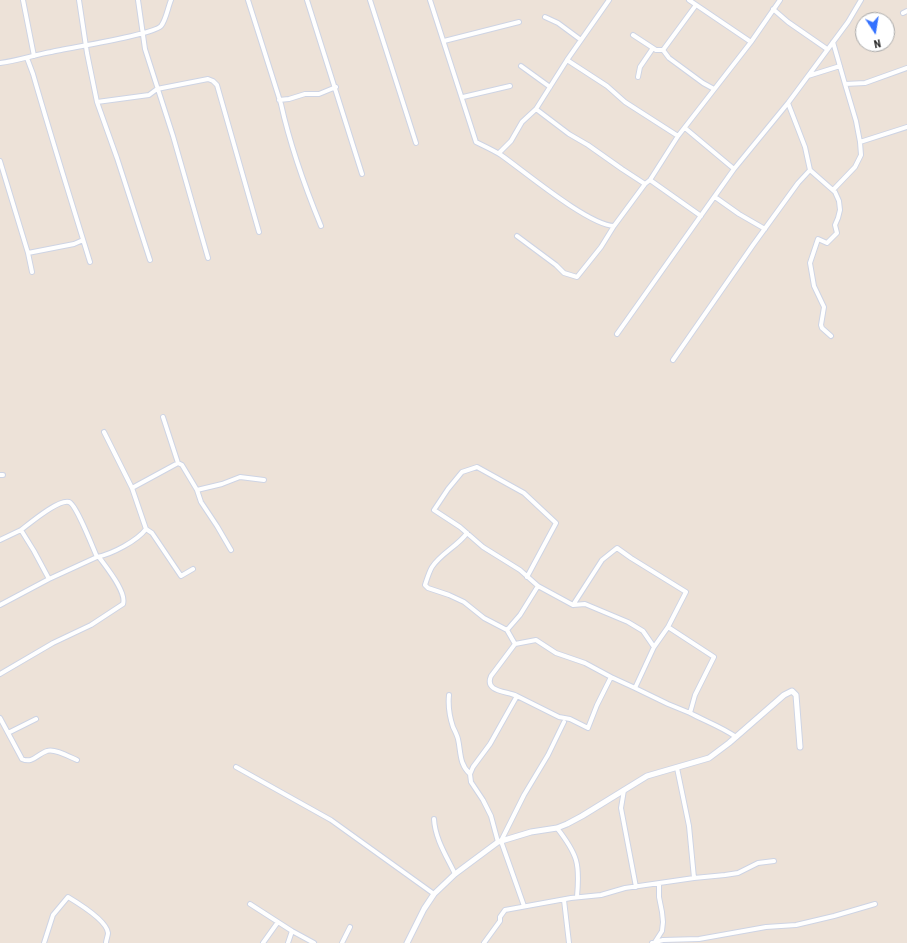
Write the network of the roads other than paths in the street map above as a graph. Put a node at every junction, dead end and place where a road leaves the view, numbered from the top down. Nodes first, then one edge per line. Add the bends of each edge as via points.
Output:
1 (23, 0) edge
2 (79, 0) edge
3 (138, 0) edge
4 (171, 0) edge
5 (248, 0) edge
6 (307, 0) edge
7 (370, 0) edge
8 (430, 0) edge
9 (610, 0) edge
10 (689, 0) edge
11 (780, 0) edge
12 (861, 0) edge
13 (696, 5) junction
14 (773, 9) junction
15 (545, 17) dead end
16 (519, 22) dead end
17 (142, 33) junction
18 (633, 35) dead end
19 (581, 40) junction
20 (444, 41) junction
21 (750, 42) junction
22 (833, 42) junction
23 (86, 46) junction
24 (653, 48) junction
25 (827, 49) junction
26 (662, 50) junction
27 (34, 56) junction
28 (27, 58) junction
29 (566, 60) junction
30 (0, 63) edge
31 (521, 66) dead end
32 (840, 66) junction
33 (907, 68) edge
34 (807, 76) junction
35 (638, 77) dead end
36 (845, 84) junction
37 (510, 86) dead end
38 (336, 87) junction
39 (550, 87) junction
40 (157, 88) junction
41 (714, 89) junction
42 (463, 97) junction
43 (279, 100) junction
44 (97, 102) junction
45 (788, 103) junction
46 (536, 109) junction
47 (907, 127) edge
48 (685, 128) junction
49 (678, 136) junction
50 (860, 142) junction
51 (416, 143) dead end
52 (499, 154) junction
53 (0, 161) edge
54 (734, 169) junction
55 (810, 170) junction
56 (362, 174) dead end
57 (650, 180) junction
58 (645, 184) junction
59 (833, 190) junction
60 (715, 197) junction
61 (701, 216) junction
62 (321, 226) dead end
63 (614, 226) junction
64 (765, 229) junction
65 (259, 232) dead end
66 (517, 236) dead end
67 (83, 240) junction
68 (28, 253) junction
69 (208, 258) dead end
70 (150, 260) dead end
71 (90, 262) dead end
72 (32, 272) dead end
73 (617, 334) dead end
74 (830, 336) dead end
75 (672, 360) dead end
76 (163, 417) dead end
77 (104, 432) dead end
78 (178, 463) junction
79 (264, 480) dead end
80 (132, 488) junction
81 (197, 490) junction
82 (146, 529) junction
83 (21, 530) junction
84 (467, 533) junction
85 (0, 540) edge
86 (231, 550) dead end
87 (98, 557) junction
88 (193, 569) dead end
89 (527, 576) junction
90 (49, 580) junction
91 (538, 586) junction
92 (0, 605) edge
93 (573, 605) junction
94 (668, 627) junction
95 (507, 630) junction
96 (515, 644) junction
97 (654, 647) junction
98 (0, 674) edge
99 (611, 677) junction
100 (635, 688) junction
101 (449, 695) dead end
102 (517, 696) junction
103 (690, 713) junction
104 (0, 718) edge
105 (36, 719) dead end
106 (564, 722) dead end
107 (8, 733) junction
108 (736, 737) junction
109 (800, 747) dead end
110 (77, 760) dead end
111 (236, 767) dead end
112 (677, 768) junction
113 (470, 774) junction
114 (624, 790) junction
115 (434, 819) dead end
116 (557, 828) junction
117 (500, 841) junction
118 (774, 861) dead end
119 (455, 874) junction
120 (694, 878) junction
121 (659, 884) junction
122 (636, 887) junction
123 (434, 894) junction
124 (577, 897) junction
125 (564, 900) junction
126 (250, 904) dead end
127 (875, 904) dead end
128 (524, 906) junction
129 (278, 922) junction
130 (350, 927) dead end
131 (292, 931) junction
132 (44, 943) edge
133 (106, 943) edge
134 (263, 943) edge
135 (288, 943) edge
136 (314, 943) edge
137 (342, 943) edge
138 (407, 943) edge
139 (484, 943) edge
140 (569, 943) edge
141 (654, 943) edge

1 - 27 street
2 - 23 street
3 - 17 street
4 - 17 street via 161,26
5 - 43 street
6 - 38 street
7 - 51 street
8 - 20 street
9 - 19 street
10 - 13 street
11 - 14 street
12 - 22 street
13 - 21 street
13 - 26 street
14 - 21 street
14 - 25 street
15 - 19 street
16 - 20 street
17 - 23 street
17 - 40 street
18 - 24 street
19 - 29 street
20 - 42 street
21 - 41 street
22 - 25 street
22 - 32 street
23 - 27 street
23 - 44 street
24 - 26 street
24 - 35 street via 640,67
25 - 34 street
26 - 41 street via 702,83
27 - 28 street
28 - 30 street
28 - 67 street
29 - 39 street
29 - 49 street
31 - 39 street
32 - 34 street
32 - 36 street
33 - 36 street via 865,83
34 - 45 street
36 - 50 street
37 - 42 street
38 - 43 street via 319,94 305,94
38 - 56 street
39 - 46 street
40 - 44 street via 149,94
40 - 65 street via 208,79 215,83
40 - 69 street
41 - 48 street
42 - 52 street via 476,142
43 - 62 street
44 - 70 street
45 - 54 street
45 - 55 street
46 - 52 street via 522,122 511,141
46 - 58 street
47 - 50 street
48 - 49 street
48 - 54 street
49 - 57 street
50 - 59 street via 861,155 856,167
52 - 63 street via 583,214 608,226
53 - 68 street
54 - 60 street
55 - 59 street
55 - 64 street
57 - 58 street
57 - 61 street
58 - 63 street
59 - 74 street via 839,201 840,210 835,225 837,233 827,243 818,239 810,263 814,286 824,307 821,325
60 - 61 street
60 - 64 street
61 - 73 street
63 - 66 street via 577,277 564,273
64 - 75 street
67 - 68 street
67 - 71 street
68 - 72 street
76 - 78 street
77 - 80 street
78 - 80 street
78 - 81 street via 185,469
79 - 81 street via 240,477
80 - 82 street
81 - 86 street via 201,502
82 - 87 street via 125,545
82 - 88 street via 152,532 162,545 181,576
83 - 85 street
83 - 87 street via 49,509 69,502 77,512
83 - 90 street
84 - 89 street via 483,547
84 - 89 street via 434,510 462,472 477,467 524,493 556,523
84 - 95 street via 432,566 425,585 464,602 484,618
87 - 90 street
87 - 98 street via 121,589 123,604 91,625 52,643
89 - 91 street
90 - 92 street
91 - 93 street
91 - 95 street via 520,616
93 - 94 street via 602,560 617,548 686,592
93 - 97 street via 585,604 628,622 643,631
94 - 97 street
94 - 103 street via 714,656 695,695
95 - 96 street
96 - 99 street via 536,640 556,653 585,663
96 - 102 street via 489,681 493,688
97 - 100 street
99 - 100 street
99 - 102 street via 588,728
100 - 103 street
101 - 113 street via 449,709 452,725 459,740 460,756
102 - 113 street
103 - 108 street
104 - 107 street
105 - 107 street
106 - 117 street
107 - 110 street via 22,759 26,761 47,750
108 - 109 street via 792,691 796,695
108 - 112 street via 709,758
111 - 123 street via 331,820
112 - 114 street via 647,776
112 - 120 street via 689,826
113 - 117 street via 471,782 483,800
114 - 116 street
114 - 122 street via 622,813
115 - 119 street via 435,831
116 - 117 street
116 - 124 street via 577,860
117 - 119 street
117 - 128 street
118 - 120 street via 758,863 738,873
119 - 123 street
120 - 121 street
121 - 122 street
121 - 141 street via 663,922 662,931
122 - 124 street via 601,895
123 - 138 street
124 - 125 street
125 - 128 street
125 - 140 street
126 - 129 street
127 - 141 street via 796,925
128 - 139 street via 505,910 496,928
129 - 131 street
129 - 134 street
130 - 137 street
131 - 135 street
131 - 136 street
132 - 133 street via 53,915 68,897 84,906 105,927 108,932

